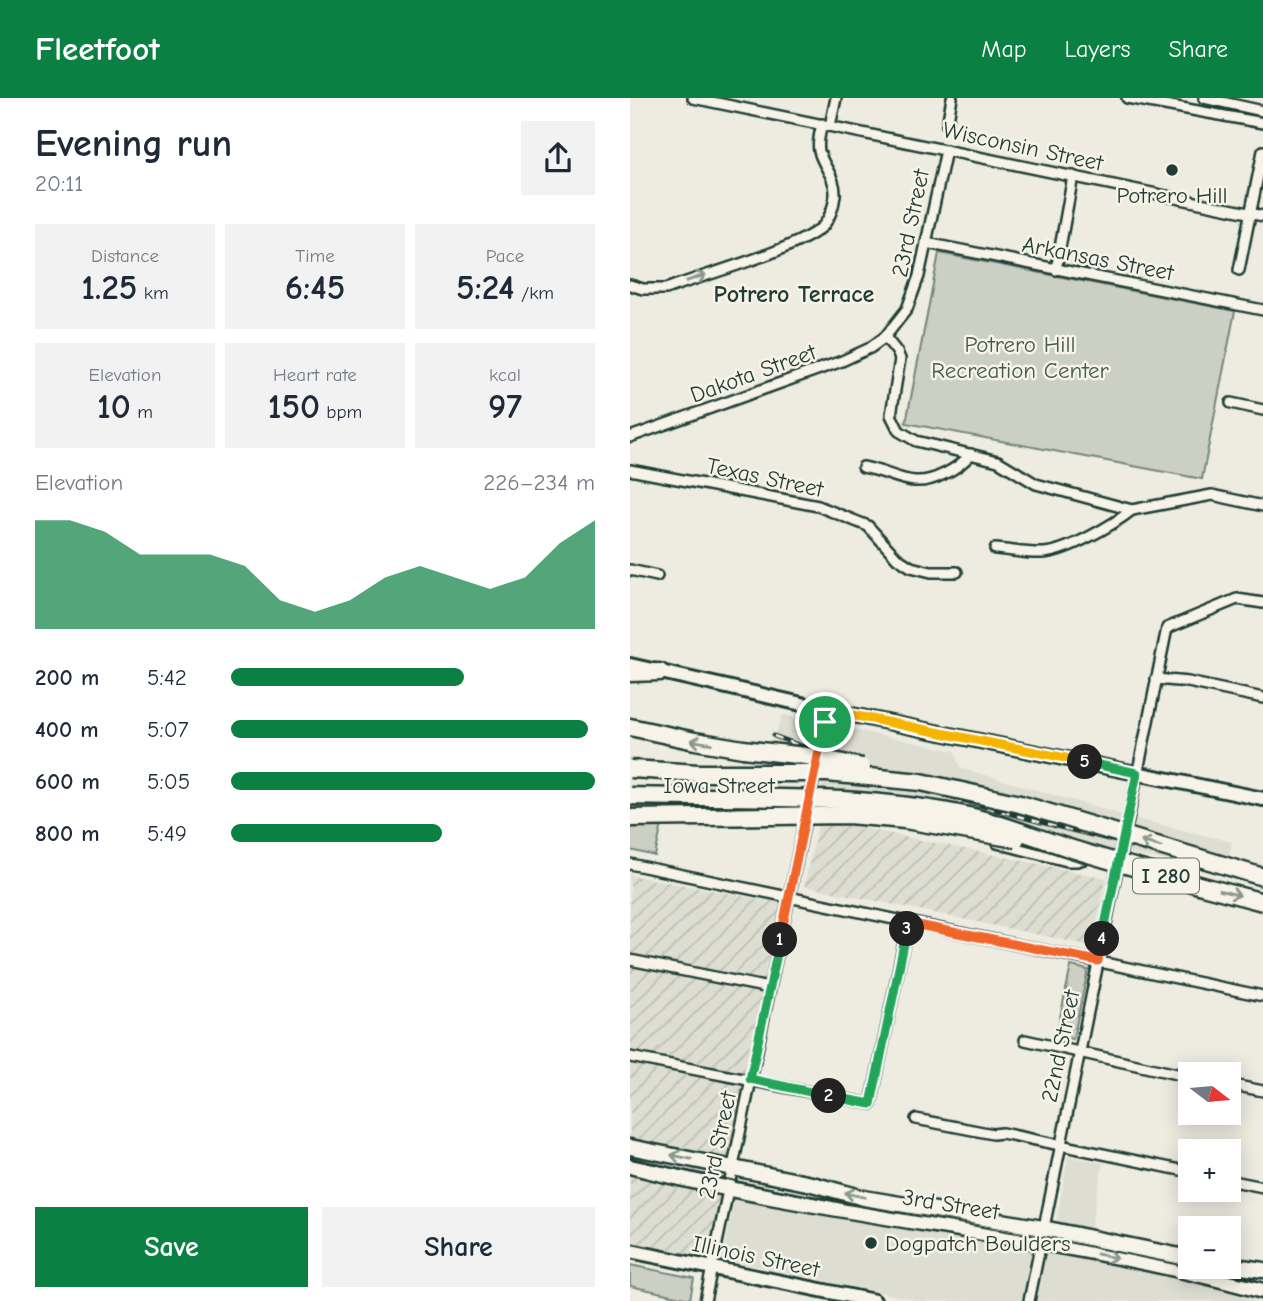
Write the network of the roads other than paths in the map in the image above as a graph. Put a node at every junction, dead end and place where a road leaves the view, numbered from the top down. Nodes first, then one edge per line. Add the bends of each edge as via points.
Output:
1 (693, 98) edge
2 (836, 98) edge
3 (951, 98) edge
4 (1127, 98) edge
5 (1204, 98) edge
6 (1263, 110) edge
7 (1263, 123) edge
8 (826, 125) junction
9 (947, 125) dead end
10 (946, 150) junction
11 (1263, 151) edge
12 (1073, 176) junction
13 (1250, 213) junction
14 (1263, 216) edge
15 (926, 243) junction
16 (1056, 270) junction
17 (1239, 270) dead end
18 (630, 285) edge
19 (1263, 310) edge
20 (885, 337) junction
21 (1231, 403) dead end
22 (1263, 410) edge
23 (630, 437) edge
24 (971, 454) junction
25 (863, 467) dead end
26 (630, 470) edge
27 (1263, 506) edge
28 (1132, 510) junction
29 (995, 549) dead end
30 (630, 570) edge
31 (957, 572) dead end
32 (657, 576) dead end
33 (1263, 603) edge
34 (630, 665) edge
35 (660, 672) junction
36 (630, 673) edge
37 (1156, 679) junction
38 (1263, 698) edge
39 (828, 710) junction
40 (630, 727) edge
41 (630, 768) edge
42 (1137, 773) junction
43 (953, 788) junction
44 (630, 796) edge
45 (1263, 799) edge
46 (630, 803) edge
47 (808, 805) junction
48 (630, 818) edge
49 (1070, 848) junction
50 (1119, 862) junction
51 (630, 864) edge
52 (1263, 877) edge
53 (789, 897) junction
54 (1263, 902) edge
55 (908, 923) junction
56 (630, 960) edge
57 (1098, 961) junction
58 (769, 988) junction
59 (1263, 996) edge
60 (1026, 1040) dead end
61 (1079, 1051) junction
62 (630, 1057) edge
63 (1178, 1074) edge
64 (750, 1079) junction
65 (1241, 1087) edge
66 (1263, 1091) edge
67 (916, 1119) dead end
68 (1060, 1145) junction
69 (630, 1147) edge
70 (630, 1166) edge
71 (732, 1168) junction
72 (1178, 1170) edge
73 (1241, 1183) edge
74 (1263, 1187) edge
75 (727, 1188) junction
76 (1041, 1235) junction
77 (630, 1251) edge
78 (1178, 1256) edge
79 (1241, 1267) edge
80 (711, 1268) junction
81 (1263, 1270) edge
82 (1263, 1291) edge
83 (705, 1301) edge
84 (874, 1301) edge
85 (1029, 1301) edge

1 - 8 street, Wisconsin Street
2 - 8 street
3 - 9 street
4 - 7 street
5 - 6 street
8 - 10 street, Wisconsin Street
18 -> 8 street via 666,289 814,232 830,215 835,191 818,149 818,137
10 - 12 street, Wisconsin Street
10 - 15 street, 23rd Street
11 - 13 street
12 - 13 street, Wisconsin Street
12 - 16 street
13 - 14 street, Wisconsin Street
13 - 17 street
15 - 16 street, Arkansas Street
15 - 20 street, 23rd Street via 914,294
16 - 19 street, Arkansas Street
20 - 23 street, Dakota Street via 842,361
20 - 24 street via 900,359 891,415 899,431 916,442
21 - 22 street
24 - 25 street via 962,464 925,483
24 - 28 street via 998,461 1036,484
26 - 31 street, Texas Street via 818,506 868,526 911,567
27 - 28 street via 1212,495
28 - 29 street via 1053,552
30 - 32 street
33 - 37 street, 22nd Street via 1237,598 1167,628
34 - 35 main road
35 - 36 highway
35 - 39 main road
37 - 38 street
37 - 42 street, 22nd Street
39 - 42 main road
39 - 47 street, 23rd Street, bridge
43 -> 40 highway, bridge via 815,757
41 - 43 highway, I 280, bridge via 827,773
42 - 45 main road
42 - 50 street, 22nd Street, bridge
52 -> 43 highway, I 280, bridge
44 - 49 highway, I 280, bridge via 884,803 975,818
46 - 47 street, Iowa Street
47 - 50 street, Iowa Street via 890,818 914,828 1067,861
47 - 53 street, 23rd Street
48 - 49 highway, bridge via 848,814
49 -> 54 highway, I 280, bridge
50 - 57 street, 22nd Street
51 - 53 street
53 - 55 street
53 - 58 street, 23rd Street
55 - 57 street
55 - 64 street via 871,1104
56 - 58 street
57 - 59 street
57 - 61 street, 22nd Street
58 - 64 street, 23rd Street
60 - 61 street
61 - 63 street
61 - 68 street, 22nd Street
62 - 64 street
64 - 71 street, 23rd Street
65 - 66 street
67 - 68 street
68 - 72 street
68 - 76 street, 22nd Street
71 -> 69 main road, 3rd Street
70 - 75 main road, 3rd Street
71 - 75 street, 23rd Street
76 -> 71 main road, 3rd Street
73 - 74 street
75 - 76 main road, 3rd Street via 817,1206
75 - 80 street, 23rd Street
76 - 78 main road, 3rd Street
76 -> 82 main road, 3rd Street
76 - 85 street, 22nd Street
77 - 80 main road, Illinois Street
79 - 81 main road
80 - 83 street, 23rd Street
80 - 84 main road, Illinois Street

